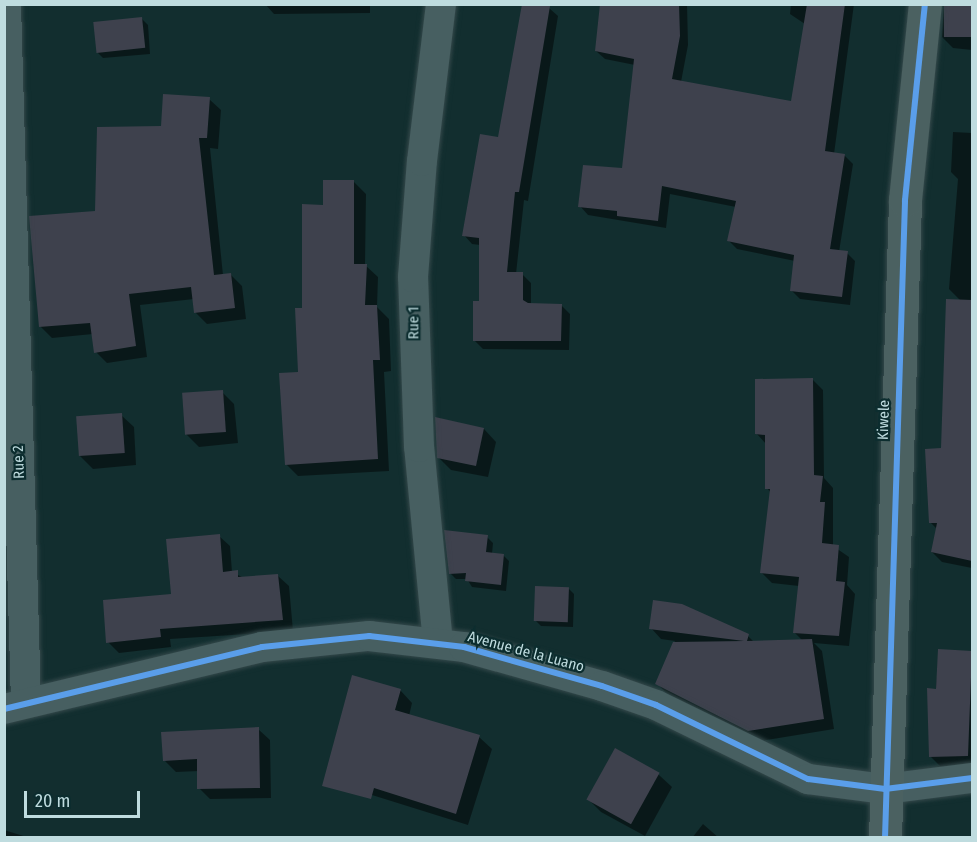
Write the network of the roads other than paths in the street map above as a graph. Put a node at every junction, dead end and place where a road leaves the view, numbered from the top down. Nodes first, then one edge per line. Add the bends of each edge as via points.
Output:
1 (6, 4) edge
2 (441, 4) edge
3 (925, 4) edge
4 (438, 642) junction
5 (15, 706) edge
6 (972, 778) edge
7 (885, 789) junction
8 (885, 837) edge

1 - 5 street, Rue 2
2 - 4 street, Rue 1 via 413,277 418,447
3 - 7 street, Kiwele via 905,200
4 - 5 street, Avenue de la Luano via 369,636 262,647
4 - 7 street, Avenue de la Luano via 549,670 656,705 808,778
6 - 7 street, Avenue de la Luano
7 - 8 street, Kiwele

